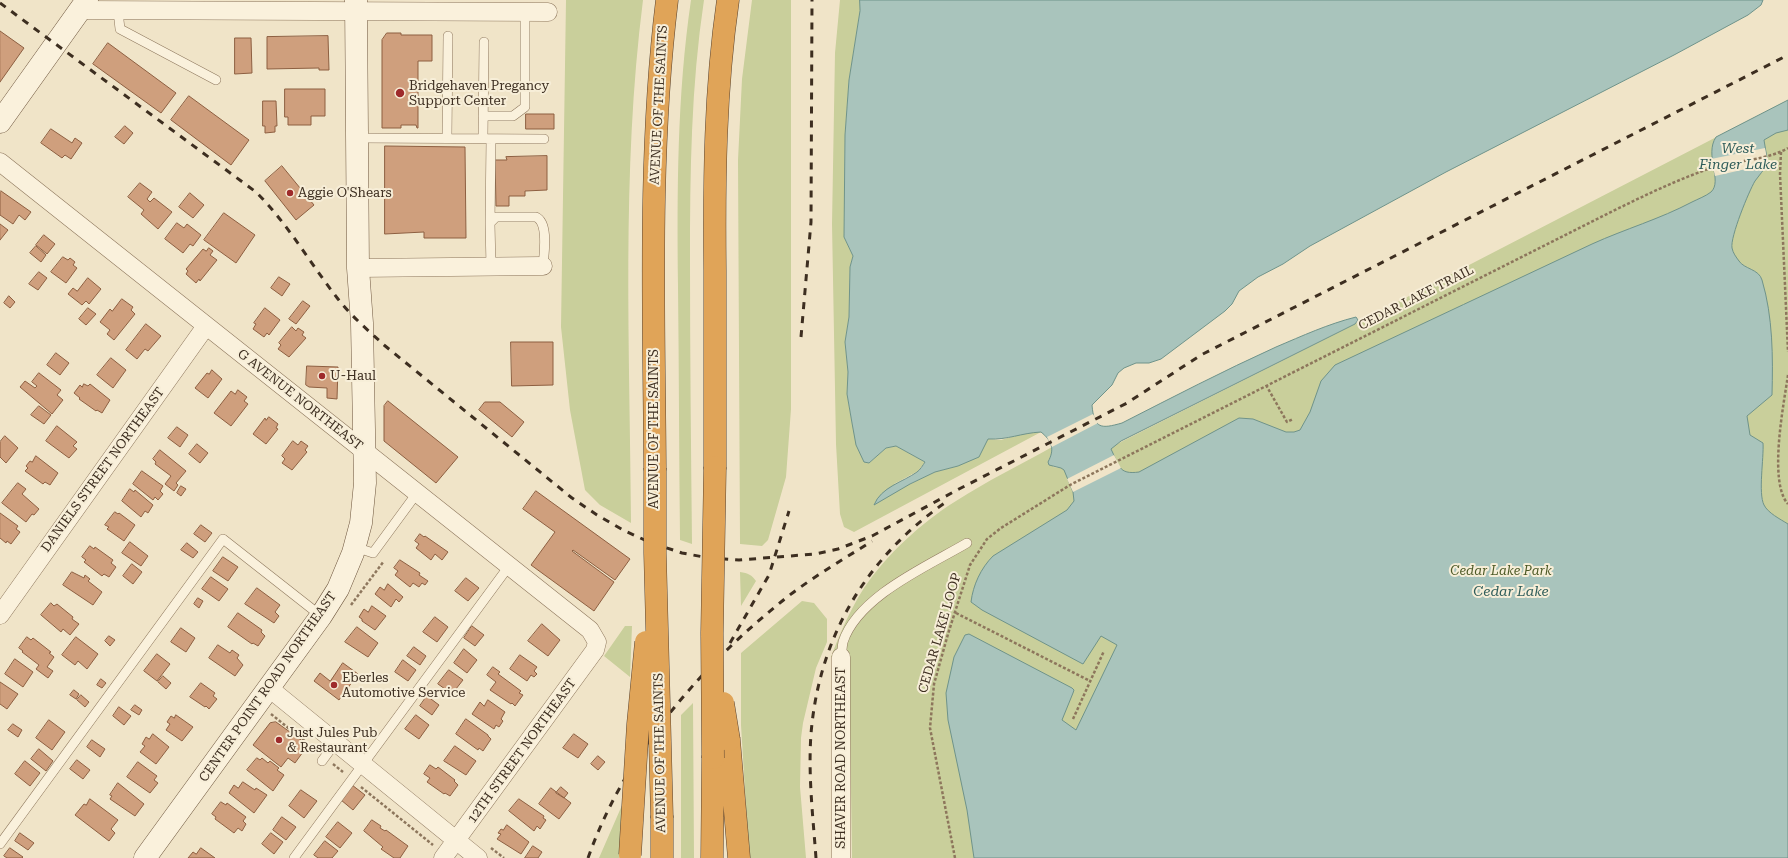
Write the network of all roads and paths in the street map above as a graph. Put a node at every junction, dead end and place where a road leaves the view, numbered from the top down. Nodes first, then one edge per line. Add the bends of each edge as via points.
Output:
1 (667, 0) edge
2 (728, 0) edge
3 (84, 5) edge
4 (356, 5) edge
5 (232, 6) edge
6 (538, 9) edge
7 (118, 11) junction
8 (448, 36) dead end
9 (484, 42) dead end
10 (216, 80) dead end
11 (483, 116) junction
12 (0, 122) edge
13 (357, 138) junction
14 (447, 138) junction
15 (487, 138) junction
16 (544, 139) dead end
17 (1788, 148) edge
18 (1781, 152) junction
19 (0, 162) edge
20 (490, 223) junction
21 (543, 266) joint
22 (491, 267) junction
23 (358, 268) junction
24 (206, 326) junction
25 (1788, 352) edge
26 (1788, 375) edge
27 (1266, 385) junction
28 (1293, 418) dead end
29 (364, 451) junction
30 (1070, 485) joint
31 (417, 492) junction
32 (1788, 504) edge
33 (967, 544) dead end
34 (355, 547) junction
35 (655, 554) junction
36 (386, 558) dead end
37 (509, 566) junction
38 (348, 610) dead end
39 (956, 614) junction
40 (0, 615) edge
41 (321, 616) junction
42 (712, 633) junction
43 (597, 642) joint
44 (1104, 651) dead end
45 (841, 657) joint
46 (1090, 681) junction
47 (269, 688) junction
48 (1073, 719) dead end
49 (336, 742) junction
50 (322, 761) dead end
51 (363, 763) junction
52 (456, 840) junction
53 (0, 844) edge
54 (630, 856) edge
55 (145, 858) edge
56 (294, 858) edge
57 (443, 858) edge
58 (478, 858) edge
59 (662, 858) edge
60 (712, 858) edge
61 (739, 858) edge
62 (841, 858) edge
63 (955, 858) edge

1 - 35 highway, AVENUE OF THE SAINTS, bridge via 655,153
2 - 42 highway, bridge via 720,60 716,139
3 - 7 street
3 - 12 main road
4 - 5 street
4 - 6 street
4 - 13 main road, CENTER POINT ROAD NORTHEAST
5 - 7 street
6 - 11 lane via 525,107 513,116
7 - 10 lane via 120,29
8 - 14 lane
9 - 11 lane
11 - 15 lane
13 - 14 lane
13 - 23 main road, CENTER POINT ROAD NORTHEAST
14 - 15 lane
15 - 16 lane
15 - 20 lane
17 - 18 path, CEDAR LAKE TRAIL
18 - 25 path
18 - 27 path, CEDAR LAKE TRAIL via 1679,179
19 - 24 street, G AVENUE NORTHEAST
20 - 21 lane via 496,217 541,219 544,236
20 - 22 lane
21 - 22 street
22 - 23 street
23 - 29 main road, CENTER POINT ROAD NORTHEAST via 362,323
24 - 29 street, G AVENUE NORTHEAST
24 - 40 street, DANIELS STREET NORTHEAST
26 - 32 path via 1779,443 1779,466 1780,484
27 - 28 path via 1287,422
27 - 30 path, CEDAR LAKE TRAIL
29 - 31 street, G AVENUE NORTHEAST
29 - 34 main road, CENTER POINT ROAD NORTHEAST via 362,516
30 - 39 path, CEDAR LAKE LOOP via 987,539 970,565
31 - 34 lane via 373,553
31 - 37 street, G AVENUE NORTHEAST
33 - 45 lane via 891,586 879,596 857,618 848,632
34 - 41 main road, CENTER POINT ROAD NORTHEAST via 338,589
35 - 54 highway, bridge via 638,724
35 - 59 highway, AVENUE OF THE SAINTS, bridge
36 - 38 path
37 - 43 street, G AVENUE NORTHEAST via 590,630
37 - 51 lane
39 - 46 path
39 - 63 path, CEDAR LAKE LOOP via 934,684 930,728
41 - 47 main road, CENTER POINT ROAD NORTHEAST
41 - 53 lane via 223,539
42 - 60 highway, bridge
42 - 61 highway, bridge via 729,740
43 - 52 street, 12TH STREET NORTHEAST via 596,650
44 - 46 path
45 - 62 street, SHAVER ROAD NORTHEAST
46 - 48 path
47 - 49 street
47 - 55 main road, CENTER POINT ROAD NORTHEAST
49 - 50 lane
49 - 51 street
51 - 52 street
51 - 56 lane
52 - 57 street, 12TH STREET NORTHEAST
52 - 58 street

